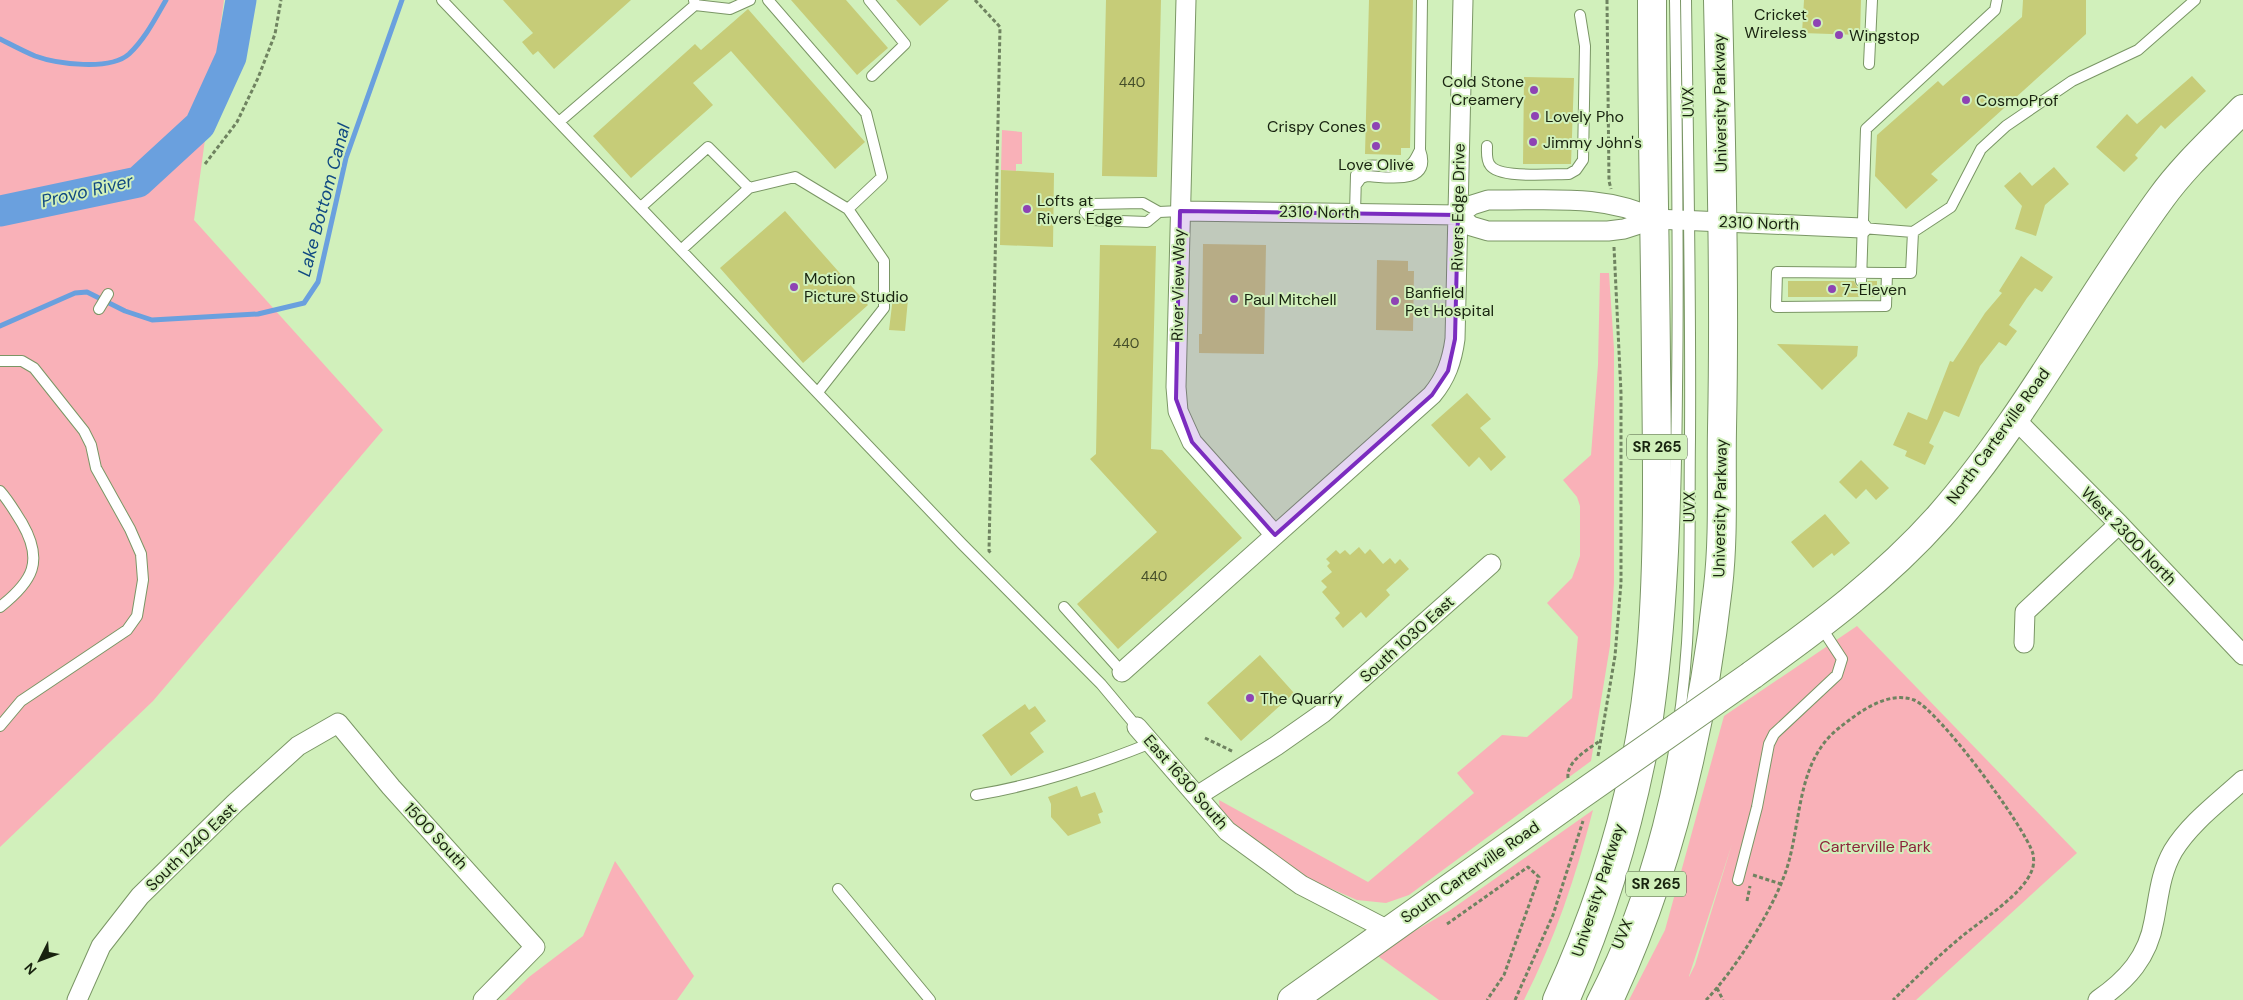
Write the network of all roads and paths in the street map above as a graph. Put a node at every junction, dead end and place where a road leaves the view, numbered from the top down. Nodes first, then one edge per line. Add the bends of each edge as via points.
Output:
1 (281, 0) edge
2 (442, 0) edge
3 (750, 0) edge
4 (768, 0) edge
5 (869, 0) edge
6 (975, 0) edge
7 (1186, 0) edge
8 (1422, 0) edge
9 (1462, 0) edge
10 (1607, 0) edge
11 (1652, 0) edge
12 (1675, 0) edge
13 (1686, 0) edge
14 (1718, 0) edge
15 (1872, 0) edge
16 (1997, 0) edge
17 (2195, 0) edge
18 (694, 3) edge
19 (1580, 15) dead end
20 (1869, 64) dead end
21 (872, 76) dead end
22 (2243, 109) edge
23 (559, 122) junction
24 (1487, 146) dead end
25 (205, 164) dead end
26 (1611, 184) dead end
27 (749, 188) junction
28 (640, 207) junction
29 (848, 208) junction
30 (1180, 211) junction
31 (1159, 212) junction
32 (1355, 213) junction
33 (1458, 216) junction
34 (1674, 220) junction
35 (1723, 221) junction
36 (1862, 228) junction
37 (1913, 232) junction
38 (681, 250) junction
39 (1615, 260) dead end
40 (1888, 273) junction
41 (1861, 277) junction
42 (108, 294) dead end
43 (99, 310) dead end
44 (0, 361) edge
45 (818, 392) junction
46 (2014, 418) junction
47 (0, 491) edge
48 (2119, 524) junction
49 (1275, 535) junction
50 (996, 558) dead end
51 (1490, 564) dead end
52 (0, 607) edge
53 (1064, 607) dead end
54 (1820, 626) junction
55 (2024, 642) dead end
56 (2243, 655) edge
57 (1122, 672) joint
58 (338, 723) joint
59 (0, 726) edge
60 (1137, 727) joint
61 (1205, 738) dead end
62 (1602, 739) junction
63 (1151, 743) junction
64 (1650, 746) joint
65 (1252, 761) junction
66 (1596, 765) dead end
67 (2243, 780) edge
68 (976, 795) dead end
69 (1197, 796) junction
70 (1574, 802) junction
71 (1738, 880) dead end
72 (1781, 884) junction
73 (838, 889) dead end
74 (1747, 901) dead end
75 (1447, 924) dead end
76 (1388, 930) junction
77 (1717, 988) junction
78 (77, 1000) edge
79 (483, 1000) edge
80 (930, 1000) edge
81 (1292, 1000) edge
82 (1487, 1000) edge
83 (1515, 1000) edge
84 (1558, 1000) edge
85 (1575, 1000) edge
86 (1592, 1000) edge
87 (1609, 1000) edge
88 (1706, 1000) edge
89 (1723, 1000) edge
90 (1893, 1000) edge
91 (2098, 1000) edge

1 - 25 path via 275,34 250,96 237,122
2 - 23 lane
3 - 18 lane via 730,9
4 - 29 lane via 866,113 882,177
5 - 21 lane via 905,44
6 - 50 path via 1000,27 989,550
7 - 30 street, River View Way
8 - 32 lane via 1420,150 1413,162 1405,167 1363,167 1357,173
9 - 33 street, Rivers Edge Drive
10 - 26 path
11 - 34 main road, University Parkway / SR 265
12 - 34 lane
13 - 34 lane, UVX
14 - 35 main road, University Parkway / SR 265
15 - 20 lane
16 - 36 lane via 1995,10 1866,129
17 - 37 lane via 2138,50 2072,81 2006,126 1981,149 1951,207
18 - 23 lane
19 - 24 lane via 1585,46 1583,160 1576,170 1569,174 1501,173 1490,166
22 - 46 main road, North Carterville Road via 2162,197
23 - 28 lane
27 - 28 lane via 708,147
27 - 29 lane via 796,177
27 - 38 lane
28 - 38 lane
29 - 45 lane via 884,261 884,308
30 - 31 lane
30 - 32 street, 2310 North
30 - 49 street, River View Way via 1178,411 1192,442
31 - 31 lane via 1143,203 1092,204 1085,212 1092,220 1147,222
32 - 33 street, 2310 North
33 - 34 street, 2310 North via 1471,226 1488,231 1608,231
33 - 34 street, 2310 North via 1472,205 1488,200 1593,201
33 - 49 street, Rivers Edge Drive via 1455,340 1448,370 1432,395
34 - 35 street, 2310 North
34 - 84 main road, University Parkway / SR 265 via 1649,675 1640,736 1620,828 1592,917
34 - 85 lane via 1675,514 1662,694 1645,787 1621,878
34 - 86 lane, UVX via 1688,604 1678,729 1651,851 1621,937
35 - 36 street, 2310 North
35 - 87 main road, University Parkway / SR 265 via 1721,502 1718,584 1712,635 1695,734 1669,843 1639,932
36 - 37 lane
36 - 41 lane
37 - 40 lane via 1911,273
38 - 45 lane
39 - 62 path via 1620,393 1621,583 1615,656
40 - 41 lane
40 - 41 lane via 1886,306 1843,301 1776,307 1777,272 1806,277
42 - 43 lane
44 - 59 lane via 22,361 34,368 84,431 92,445 96,468 141,554 143,580 138,616 127,630 20,701
45 - 60 lane via 1100,684
46 - 48 street, West 2300 North
46 - 54 main road, North Carterville Road via 1976,472 1939,516 1882,575
47 - 52 lane via 33,542 35,557 29,577 17,594
48 - 55 street via 2026,612
48 - 56 street, West 2300 North
49 - 57 street, Rivers Edge Drive
51 - 65 street, South 1030 East via 1344,696
53 - 57 lane
54 - 64 main road, North Carterville Road, bridge
54 - 71 lane via 1842,659 1837,676 1774,734 1769,744 1755,817
58 - 78 street, South 1240 East via 298,746 140,896 101,946
58 - 79 street, 1500 South via 535,947
60 - 63 street, East 1630 South
61 - 65 path
62 - 66 path
62 - 70 path via 1576,759 1568,770
63 - 68 lane via 1030,785
63 - 69 street, East 1630 South
64 - 70 main road, South Carterville Road, bridge
65 - 69 street, South 1030 East
67 - 91 street via 2188,831 2174,850 2163,872 2154,922 2144,951 2122,984
69 - 76 street, East 1630 South via 1227,831 1301,885
70 - 76 main road, South Carterville Road
70 - 83 path via 1553,915
72 - 74 path via 1753,875
72 - 77 path
72 - 90 path via 1815,756 1836,730 1868,706 1894,698 1915,700 1977,766 2019,824 2033,855 2033,867 2028,881
73 - 80 lane
75 - 82 path via 1528,867 1539,878 1504,975
76 - 81 main road, South Carterville Road
77 - 88 path
77 - 89 path

